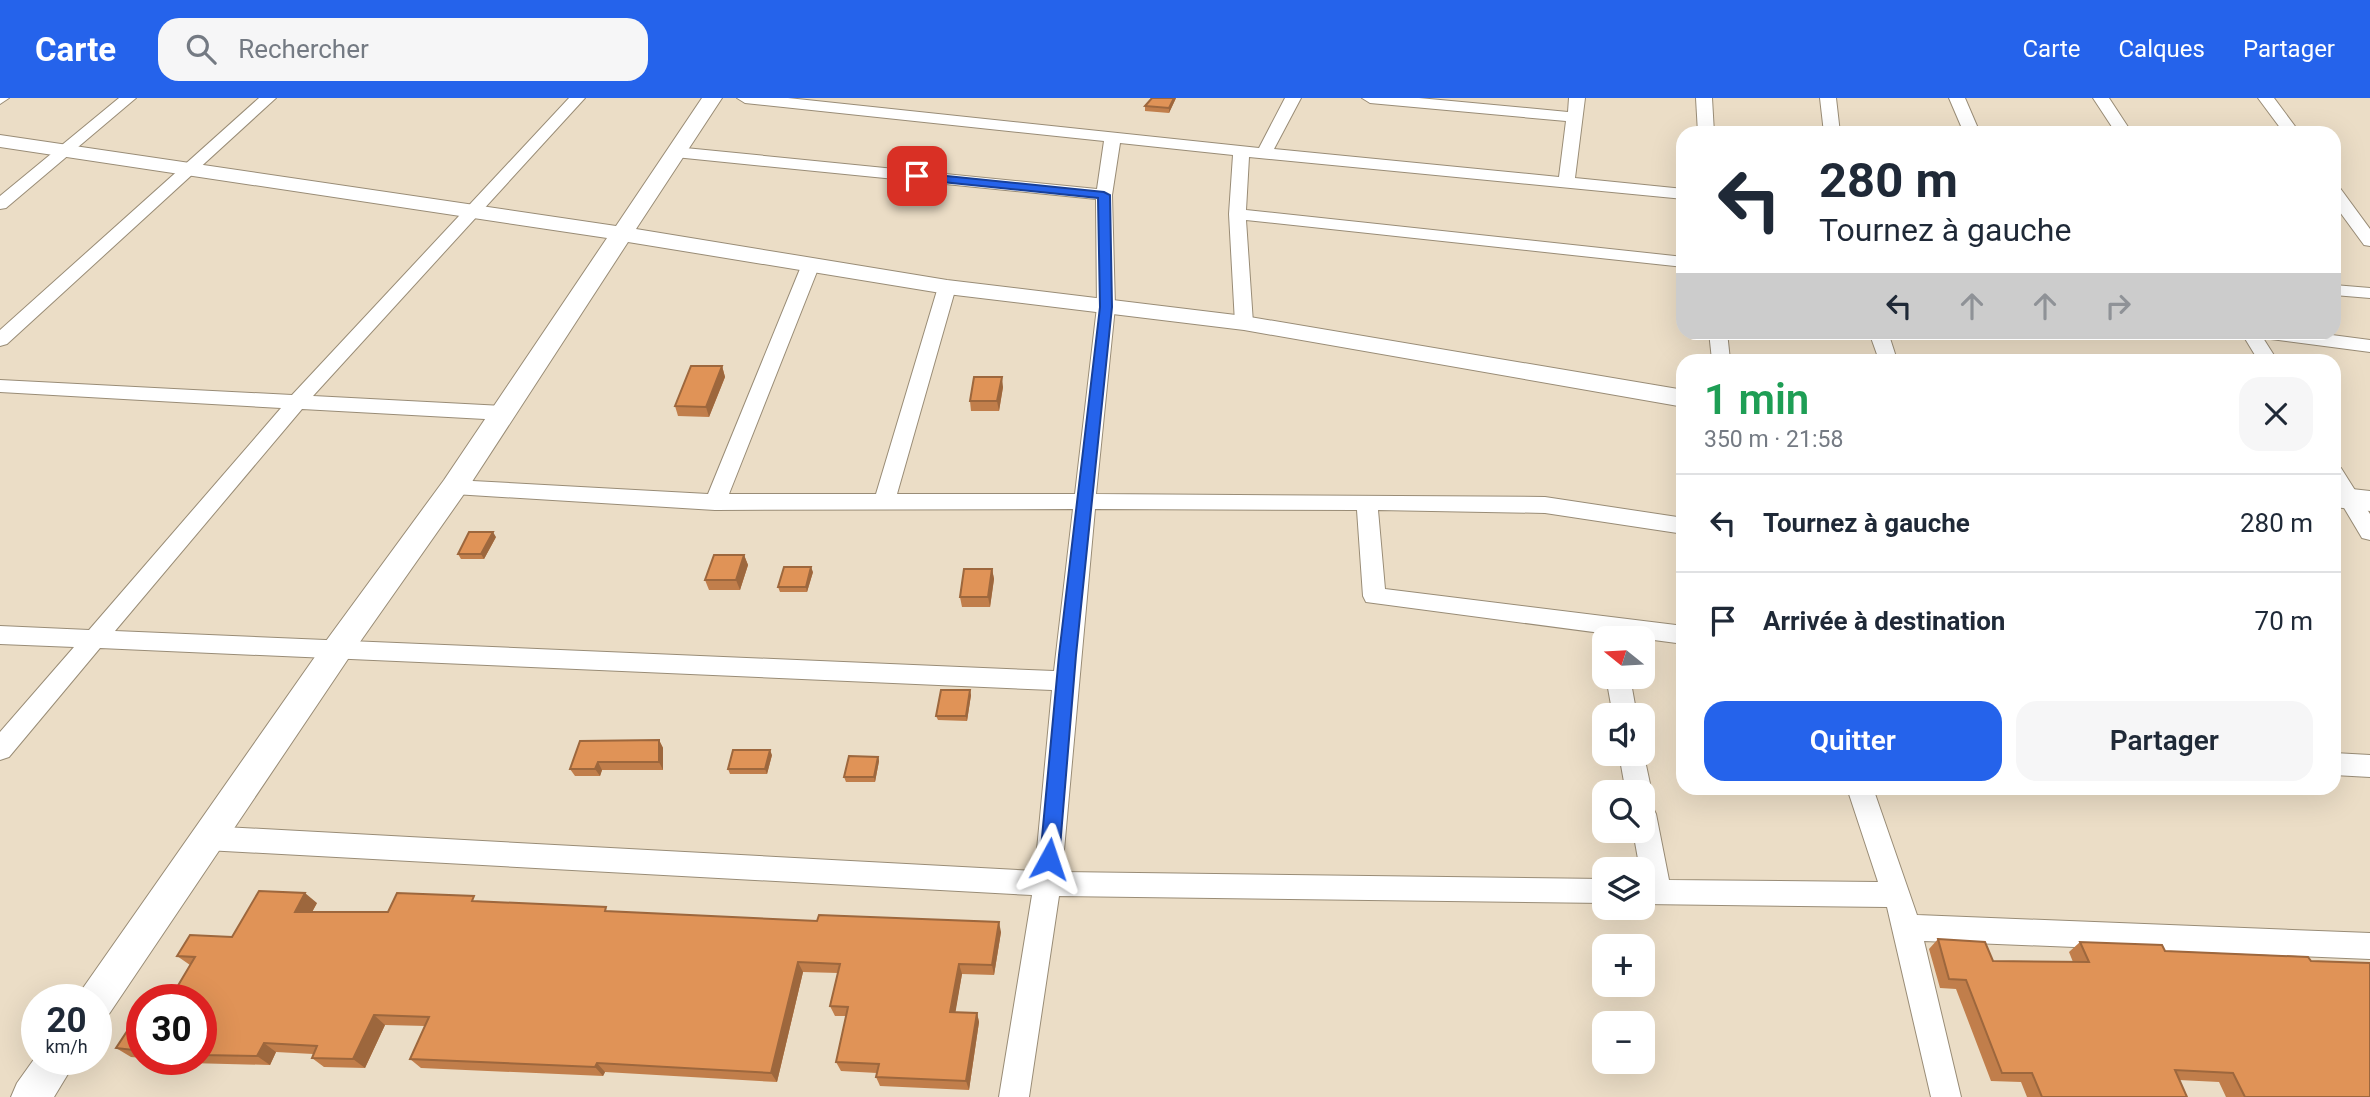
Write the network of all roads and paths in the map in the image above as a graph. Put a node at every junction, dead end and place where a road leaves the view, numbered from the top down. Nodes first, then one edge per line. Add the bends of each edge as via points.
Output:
1 (128, 98) edge
2 (268, 98) edge
3 (577, 98) edge
4 (712, 98) edge
5 (745, 98) edge
6 (1293, 98) edge
7 (1370, 98) edge
8 (1577, 98) edge
9 (1704, 98) edge
10 (1828, 98) edge
11 (1957, 98) edge
12 (2101, 98) edge
13 (2266, 98) edge
14 (1574, 117) junction
15 (1706, 126) edge
16 (1831, 126) edge
17 (1969, 126) edge
18 (2119, 126) edge
19 (2287, 126) edge
20 (1113, 136) junction
21 (0, 142) edge
22 (64, 151) junction
23 (1241, 151) junction
24 (675, 152) junction
25 (1264, 153) junction
26 (188, 170) junction
27 (1566, 182) junction
28 (1676, 193) edge
29 (1104, 195) junction
30 (2341, 202) edge
31 (0, 204) edge
32 (474, 212) junction
33 (1237, 214) junction
34 (623, 234) junction
35 (2370, 241) edge
36 (1676, 261) edge
37 (811, 264) junction
38 (947, 287) junction
39 (2341, 291) edge
40 (2370, 293) edge
41 (1106, 307) junction
42 (1244, 323) junction
43 (0, 340) edge
44 (2322, 340) edge
45 (2370, 346) edge
46 (0, 386) edge
47 (1676, 398) edge
48 (296, 403) junction
49 (503, 413) junction
50 (2341, 483) edge
51 (454, 487) junction
52 (2352, 499) edge
53 (715, 502) junction
54 (884, 502) junction
55 (1083, 502) junction
56 (1367, 503) junction
57 (1676, 525) edge
58 (2370, 532) edge
59 (1592, 630) edge
60 (1656, 634) edge
61 (0, 635) edge
62 (1676, 635) edge
63 (93, 639) junction
64 (337, 650) junction
65 (1065, 681) junction
66 (0, 750) edge
67 (2341, 764) edge
68 (2370, 766) edge
69 (1862, 795) edge
70 (206, 838) junction
71 (1047, 884) junction
72 (1592, 891) edge
73 (1655, 892) edge
74 (1896, 895) junction
75 (1907, 927) junction
76 (2370, 946) edge
77 (107, 984) edge
78 (46, 1075) edge
79 (31, 1097) edge
80 (1014, 1097) edge
81 (1946, 1097) edge

1 - 22 street
2 - 26 street
3 - 32 street
4 - 24 street
5 - 20 street
6 - 25 street
7 - 14 street
8 - 14 street
9 - 15 street
10 - 16 street
11 - 17 street
12 - 18 street
13 - 19 street
14 - 27 street
20 - 23 street
20 - 29 street
21 - 22 street
22 - 26 street
22 - 31 street
23 - 25 street
23 - 33 street
24 - 29 street
24 - 34 street
25 - 27 street
26 - 32 street
26 - 43 street
27 - 28 street
29 - 41 street
30 - 35 street
32 - 34 street
32 - 48 street
33 - 36 street
33 - 42 street
34 - 37 street
34 - 49 street
37 - 38 street
37 - 53 street
38 - 41 street
38 - 54 street
39 - 40 street
41 - 42 street
41 - 55 street
42 - 47 street
44 - 45 street
46 - 48 street
48 - 49 street
48 - 63 street
49 - 51 street
50 - 52 street
51 - 53 street
51 - 64 street
52 - 58 street
53 - 54 street
54 - 55 street
55 - 56 street
55 - 65 street
56 - 57 street via 1545,505
56 - 59 street via 1374,596
60 - 62 street
61 - 63 street
63 - 64 street
63 - 66 street
64 - 65 street
64 - 70 street
65 - 71 street
67 - 68 street
69 - 74 street
70 - 71 street
70 - 77 street
71 - 72 street
71 - 80 street
73 - 74 street
74 - 75 street
75 - 76 street
75 - 81 street
78 - 79 street

